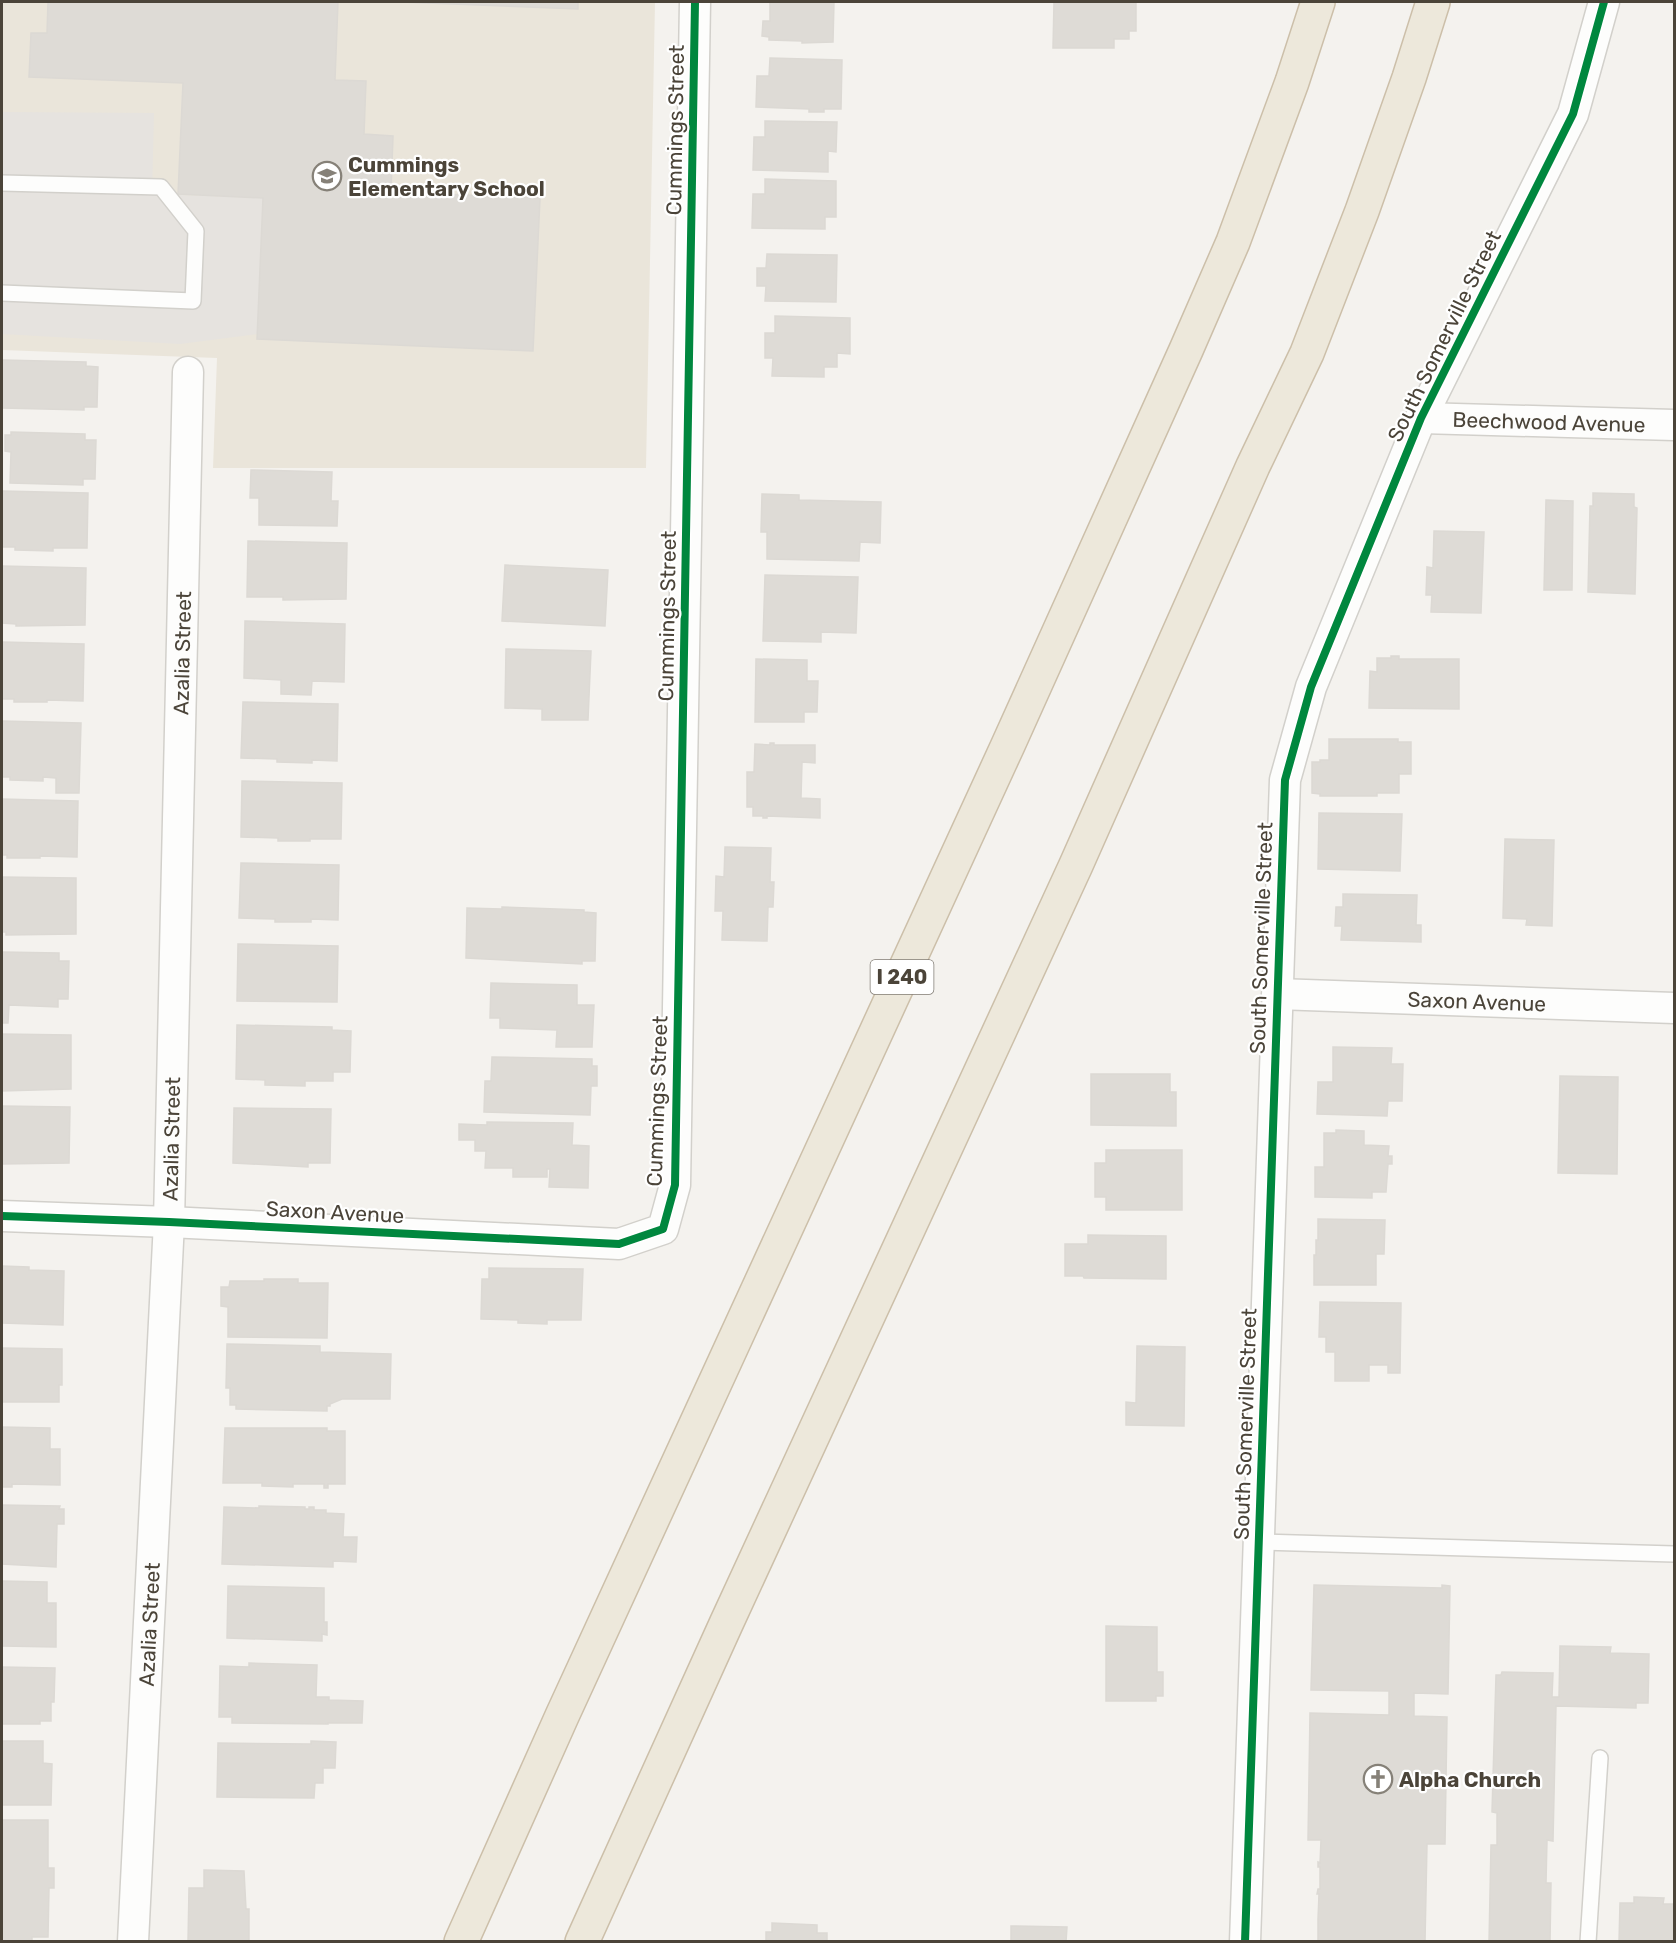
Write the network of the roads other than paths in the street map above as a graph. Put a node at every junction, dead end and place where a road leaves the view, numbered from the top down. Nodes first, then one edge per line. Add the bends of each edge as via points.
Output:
1 (695, 2) edge
2 (1318, 2) edge
3 (1433, 2) edge
4 (1604, 2) edge
5 (2, 183) edge
6 (2, 293) edge
7 (188, 372) dead end
8 (1421, 418) junction
9 (1674, 425) edge
10 (1277, 994) junction
11 (1674, 1008) edge
12 (2, 1216) edge
13 (169, 1222) junction
14 (663, 1229) joint
15 (1259, 1542) junction
16 (1674, 1554) edge
17 (1600, 1758) dead end
18 (133, 1941) edge
19 (461, 1941) edge
20 (582, 1941) edge
21 (1245, 1941) edge
22 (1588, 1941) edge

1 - 14 street, Cummings Street via 675,1185
2 - 19 highway, I 240 via 1236,231 1190,339
3 - 20 highway via 1362,212 1307,353
4 - 8 street, South Somerville Street via 1573,114
5 - 6 lane via 161,187 196,231 193,301
7 - 13 street, Azalia Street
8 - 9 street, Beechwood Avenue
8 - 10 street, South Somerville Street via 1311,687 1285,780
10 - 11 street, Saxon Avenue
10 - 15 street, South Somerville Street
12 - 13 street, Saxon Avenue
13 - 14 street, Saxon Avenue via 619,1244
13 - 18 street, Azalia Street
15 - 16 lane
15 - 21 street, South Somerville Street
17 - 22 lane

